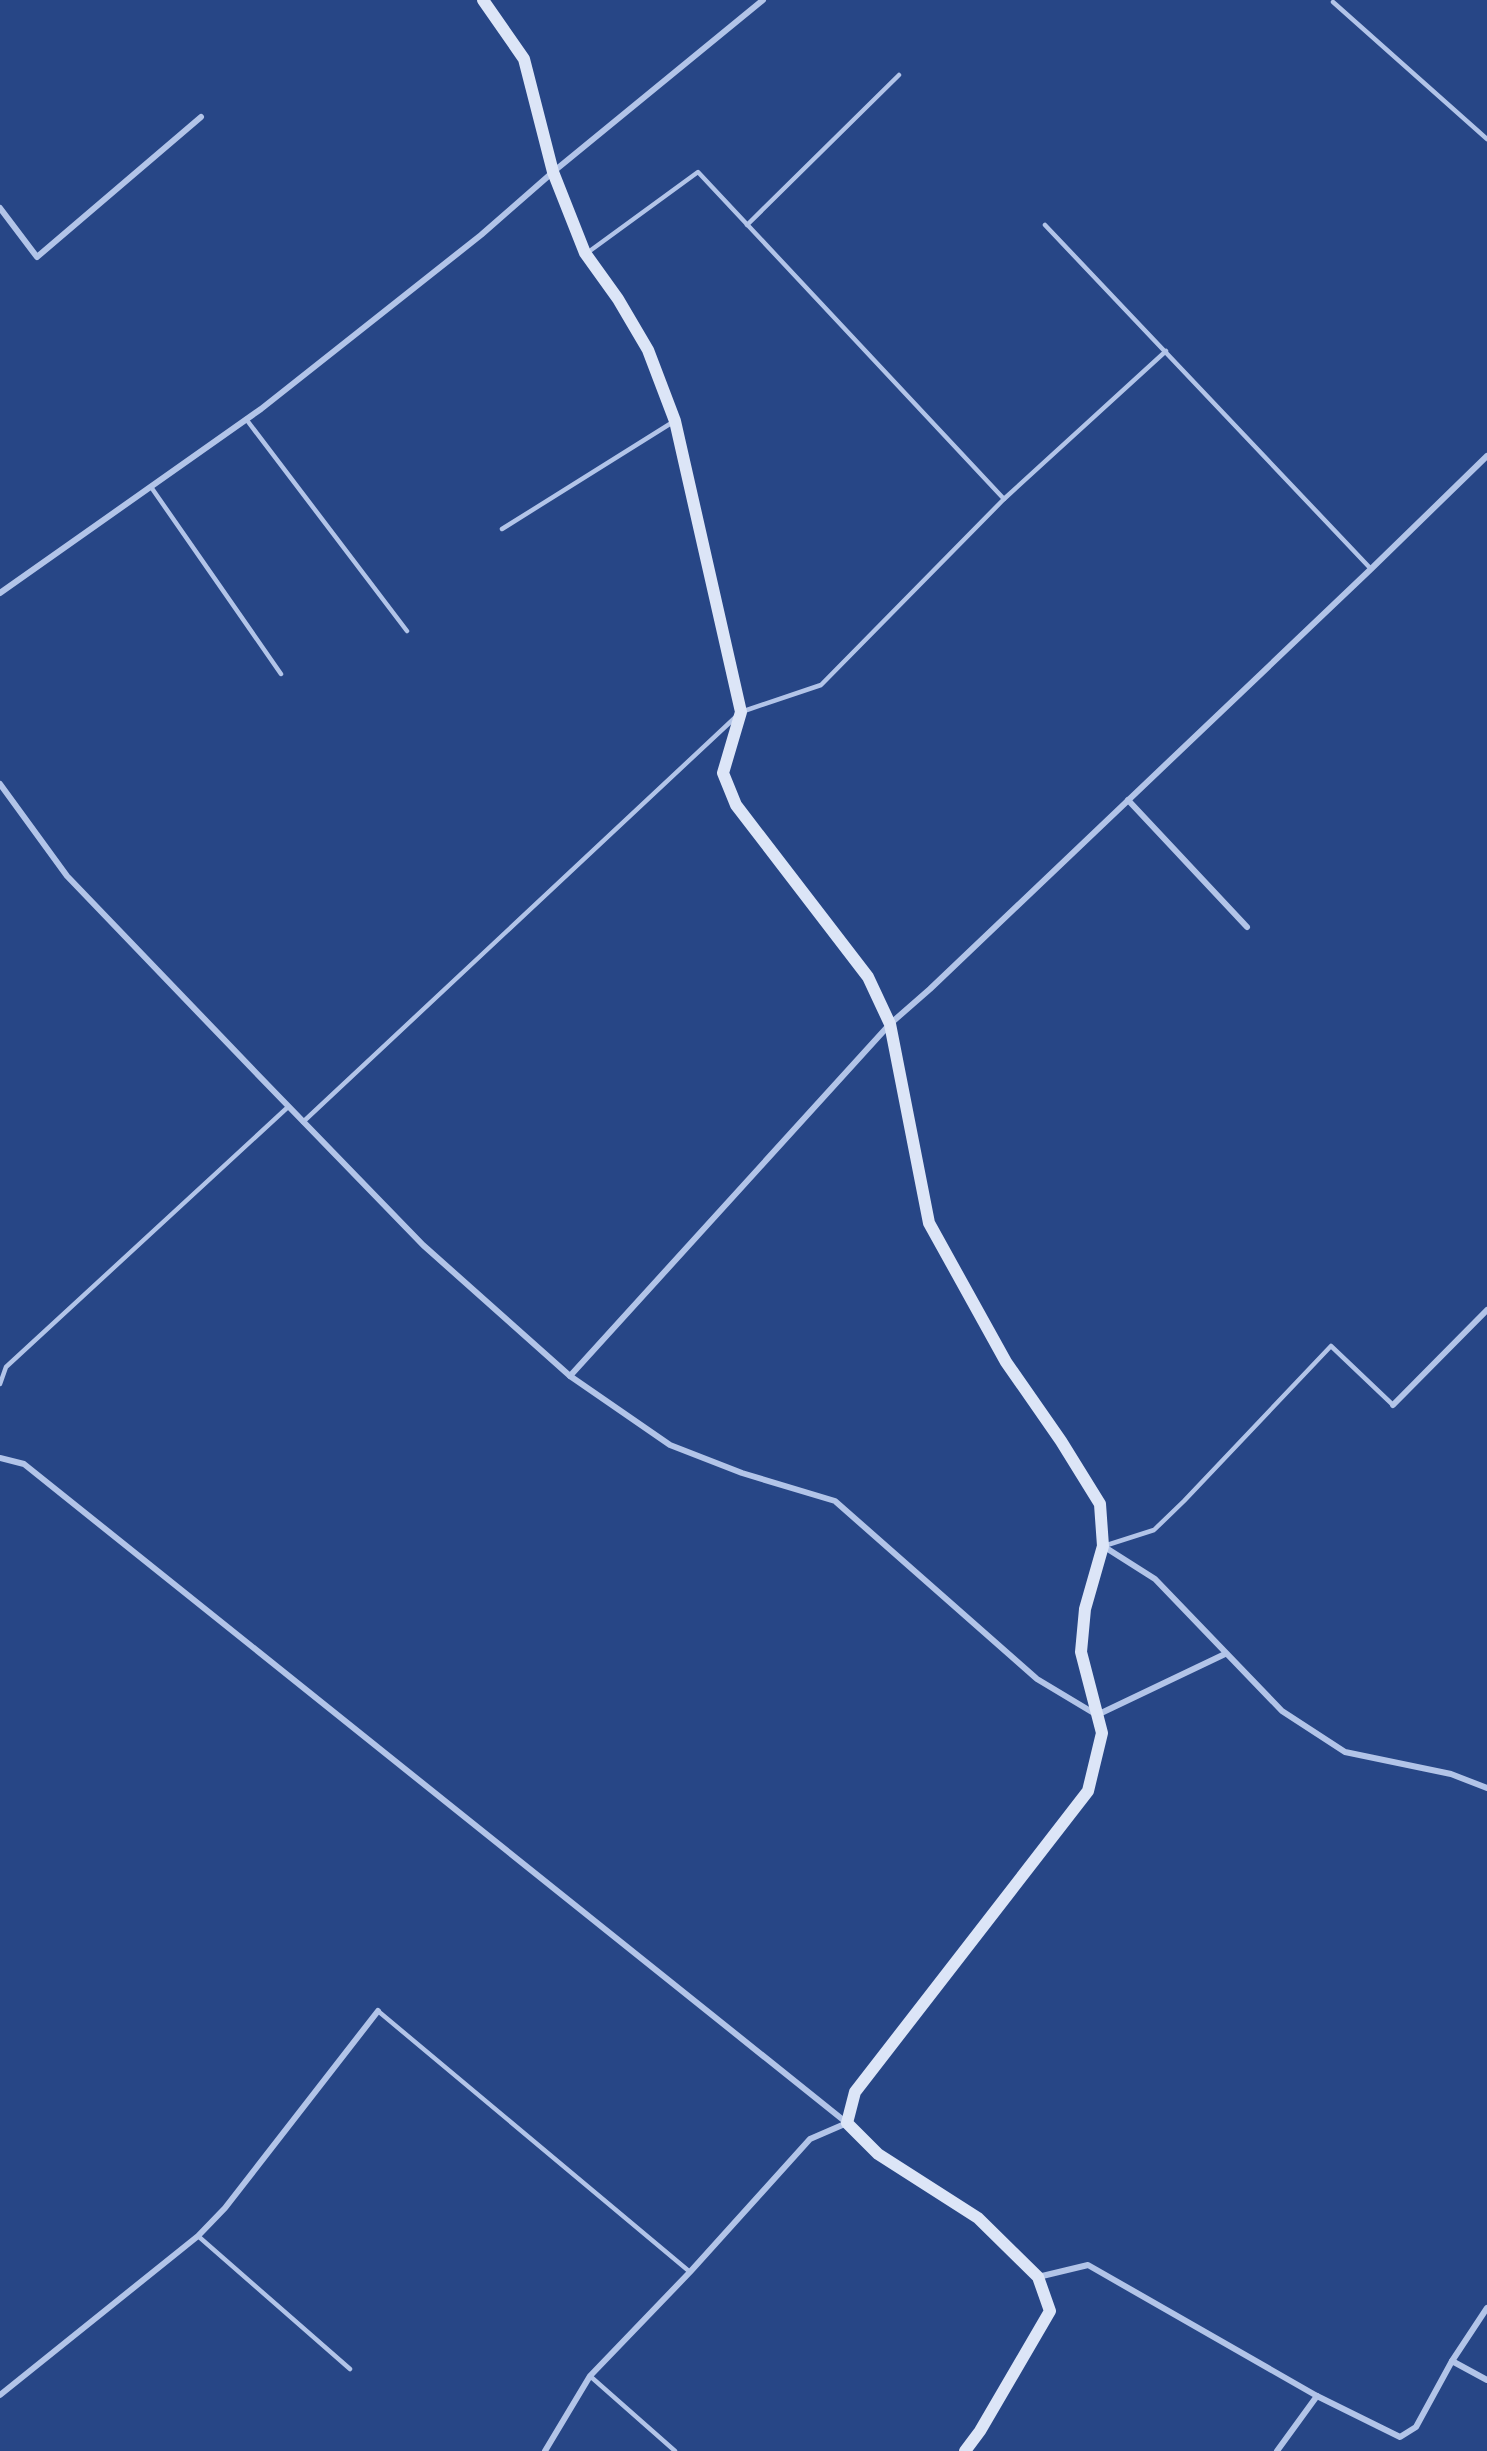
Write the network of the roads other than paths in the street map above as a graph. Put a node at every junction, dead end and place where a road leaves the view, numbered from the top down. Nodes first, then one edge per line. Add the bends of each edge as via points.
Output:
1 (483, 0) edge
2 (763, 0) edge
3 (1333, 2) dead end
4 (899, 75) dead end
5 (201, 117) dead end
6 (1487, 139) edge
7 (553, 172) junction
8 (0, 208) edge
9 (747, 225) junction
10 (1045, 225) dead end
11 (585, 254) junction
12 (1166, 351) junction
13 (246, 419) junction
14 (675, 421) junction
15 (1487, 456) edge
16 (150, 487) junction
17 (1004, 499) junction
18 (502, 529) dead end
19 (1371, 569) junction
20 (0, 593) edge
21 (407, 631) dead end
22 (281, 674) dead end
23 (741, 712) junction
24 (0, 784) edge
25 (1128, 800) junction
26 (1247, 927) dead end
27 (890, 1024) junction
28 (288, 1107) junction
29 (303, 1122) junction
30 (1487, 1310) edge
31 (570, 1376) junction
32 (0, 1384) edge
33 (1393, 1406) joint
34 (0, 1458) edge
35 (1103, 1546) junction
36 (1225, 1654) junction
37 (1097, 1715) junction
38 (1486, 1786) edge
39 (378, 2011) joint
40 (847, 2124) junction
41 (198, 2236) junction
42 (690, 2272) junction
43 (1038, 2277) junction
44 (1487, 2308) edge
45 (1452, 2361) junction
46 (350, 2369) dead end
47 (590, 2376) junction
48 (1487, 2380) edge
49 (0, 2395) edge
50 (1317, 2396) junction
51 (545, 2451) edge
52 (675, 2451) edge
53 (965, 2451) edge
54 (1277, 2451) edge

1 - 7 street via 524,59
2 - 7 street
3 - 6 lane
4 - 9 lane
5 - 8 street via 37,257
7 - 11 street
7 - 13 street via 481,235
9 - 11 lane via 698,172
9 - 17 lane
10 - 12 lane
11 - 14 street via 648,350
12 - 17 lane
12 - 19 lane
13 - 16 street
13 - 21 lane
14 - 18 lane
14 - 23 street
15 - 19 street
16 - 20 street
16 - 22 lane
17 - 23 lane via 821,685
19 - 25 street
23 - 27 street via 723,773 736,805 868,977
23 - 29 lane
24 - 28 street via 66,876
25 - 26 street
25 - 27 street
27 - 31 street
27 - 35 street via 929,1223 1006,1362 1100,1504
28 - 29 street
28 - 32 lane via 6,1367
29 - 31 street via 423,1245
30 - 33 street
31 - 37 street via 670,1445 742,1473 835,1501 1037,1679
33 - 35 lane via 1331,1346 1154,1530
34 - 40 street via 24,1464
35 - 36 street via 1155,1579
35 - 37 street via 1085,1609 1081,1652
36 - 37 street
36 - 38 street via 1282,1711 1345,1752 1451,1774
37 - 40 street via 1102,1733 1088,1791 855,2092
39 - 41 street via 225,2208
39 - 42 lane
40 - 42 street via 810,2139
40 - 43 street via 878,2154 978,2218
41 - 46 lane
41 - 49 street
42 - 47 street
43 - 50 street via 1088,2265
43 - 53 street via 1050,2311
44 - 45 street
45 - 48 street
45 - 50 street via 1416,2427 1400,2437
47 - 51 street
47 - 52 lane
50 - 54 street

